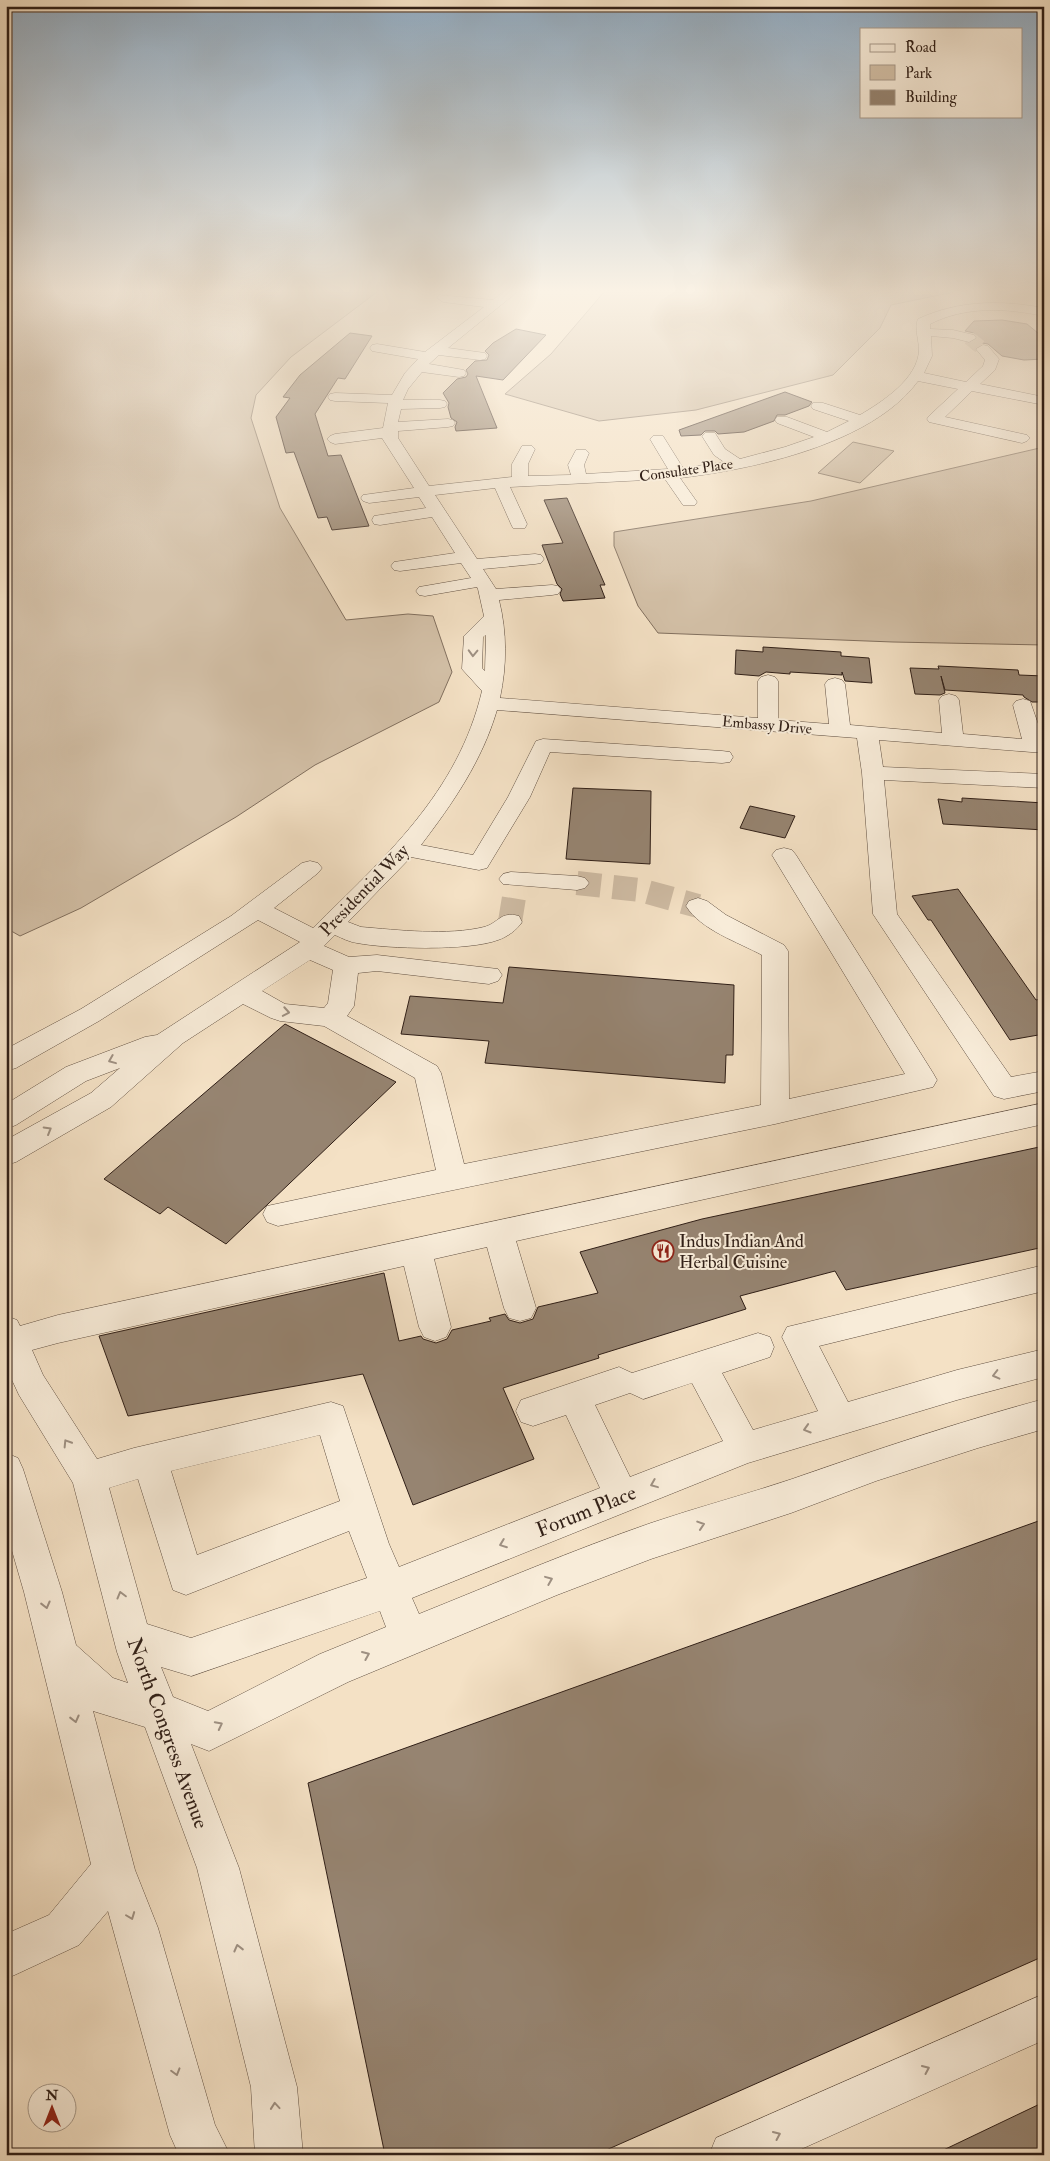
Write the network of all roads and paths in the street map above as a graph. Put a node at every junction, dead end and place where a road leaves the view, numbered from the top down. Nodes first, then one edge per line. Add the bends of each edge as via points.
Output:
1 (396, 393) edge
2 (900, 393) edge
3 (961, 393) edge
4 (1003, 393) edge
5 (335, 397) dead end
6 (1044, 401) edge
7 (395, 402) junction
8 (440, 404) dead end
9 (818, 406) dead end
10 (782, 420) dead end
11 (863, 421) junction
12 (448, 422) dead end
13 (390, 430) junction
14 (710, 436) dead end
15 (827, 437) junction
16 (1022, 438) dead end
17 (335, 439) dead end
18 (658, 439) dead end
19 (527, 449) dead end
20 (398, 450) junction
21 (378, 452) dead end
22 (580, 453) dead end
23 (736, 463) junction
24 (673, 473) junction
25 (580, 480) junction
26 (520, 481) junction
27 (500, 482) junction
28 (424, 491) junction
29 (369, 498) dead end
30 (689, 502) dead end
31 (437, 511) junction
32 (380, 520) dead end
33 (518, 524) dead end
34 (535, 559) dead end
35 (469, 561) junction
36 (400, 566) dead end
37 (485, 588) junction
38 (552, 590) dead end
39 (425, 591) dead end
40 (494, 616) junction
41 (768, 681) dead end
42 (835, 684) dead end
43 (490, 696) junction
44 (950, 700) dead end
45 (1023, 705) dead end
46 (768, 725) junction
47 (840, 730) junction
48 (867, 733) junction
49 (954, 739) junction
50 (1039, 746) edge
51 (722, 757) dead end
52 (874, 773) junction
53 (1044, 781) edge
54 (406, 849) junction
55 (784, 855) dead end
56 (478, 863) junction
57 (310, 868) dead end
58 (577, 883) tunnel mouth
59 (698, 906) tunnel mouth
60 (256, 909) junction
61 (510, 922) dead end
62 (318, 938) junction
63 (346, 966) junction
64 (489, 975) dead end
65 (242, 992) junction
66 (330, 1018) junction
67 (174, 1036) junction
68 (6, 1061) edge
69 (1044, 1080) edge
70 (775, 1113) junction
71 (1044, 1113) edge
72 (6, 1118) edge
73 (6, 1154) edge
74 (453, 1178) junction
75 (278, 1214) dead end
76 (498, 1233) junction
77 (416, 1251) junction
78 (1044, 1278) edge
79 (520, 1308) dead end
80 (435, 1327) dead end
81 (9, 1336) edge
82 (758, 1347) dead end
83 (1044, 1363) edge
84 (700, 1365) junction
85 (574, 1397) junction
86 (533, 1411) dead end
87 (1044, 1414) edge
88 (839, 1420) junction
89 (745, 1448) junction
90 (150, 1461) junction
91 (6, 1469) edge
92 (89, 1478) junction
93 (622, 1497) junction
94 (360, 1510) junction
95 (389, 1588) junction
96 (409, 1636) junction
97 (133, 1639) junction
98 (58, 1655) junction
99 (158, 1711) junction
100 (114, 1870) junction
101 (6, 1956) edge
102 (1044, 2017) edge
103 (206, 2155) edge
104 (280, 2155) edge
105 (733, 2155) edge

1 - 7 street
2 - 11 street, Consulate Place
3 - 16 street via 934,419
4 - 6 street
5 - 7 street
7 - 8 street
7 - 13 street
9 - 11 street
10 - 15 street
11 - 15 street, Consulate Place
12 - 13 street
13 - 17 street
13 - 20 street, Presidential Way via 390,438
14 - 23 street via 719,452
15 - 23 street, Consulate Place via 784,452
18 - 24 street
19 - 26 street via 520,464
20 - 21 street
20 - 28 street, Presidential Way
22 - 25 street via 576,465
23 - 24 street, Consulate Place
24 - 25 street, Consulate Place
24 - 30 street
25 - 26 street, Consulate Place
26 - 27 street, Consulate Place
27 - 28 street, Consulate Place
27 - 33 street
28 - 29 street, Consulate Place
28 - 31 street, Presidential Way
31 - 32 street
31 - 35 street, Presidential Way
34 - 35 street
35 - 36 street
35 - 37 street, Presidential Way
37 - 38 street
37 - 39 street
37 - 40 street, Presidential Way
40 - 43 street, Presidential Way via 507,633 506,675
40 -> 43 street via 474,636 472,669
41 - 46 street
42 - 47 street
43 - 46 street, Embassy Drive
43 - 54 street, Presidential Way via 481,730 465,765 443,801
44 - 49 street
45 - 50 street
46 - 47 street, Embassy Drive
47 - 48 street, Embassy Drive
48 - 49 street, Embassy Drive
48 - 52 street
49 - 50 street, Embassy Drive
51 - 56 street via 543,745 519,797
52 - 53 street
52 - 69 street via 885,914 1004,1089
54 - 56 street
54 - 62 street, Presidential Way
55 - 70 street via 923,1080
56 - 58 street via 513,885
57 - 60 street
59 - 70 street via 717,921 775,951
60 - 62 street
60 - 68 street via 90,1015
61 - 62 street via 490,934 446,939 357,935
62 - 63 street
62 - 65 street, Presidential Way
63 - 64 street via 377,963
63 - 66 street via 341,1006
65 -> 66 street via 280,1012
65 - 67 street, Presidential Way
66 - 74 street via 427,1073
67 -> 72 street, Presidential Way via 76,1074
73 -> 67 street, Presidential Way via 100,1100
70 - 74 street
71 - 76 street
74 - 75 street
76 - 77 street
76 - 79 street
77 - 80 street
77 - 81 street via 58,1329
78 - 88 street via 798,1337
92 -> 81 street, North Congress Avenue via 31,1385
82 - 84 street
83 -> 88 street, Forum Place
84 - 85 street
84 - 89 street
85 - 86 street
85 - 93 street
96 -> 87 street via 651,1541 978,1432
88 -> 89 street, Forum Place
89 -> 93 street, Forum Place
90 - 92 street
90 - 94 street via 331,1417
90 - 94 street via 186,1577
91 -> 98 street via 43,1592
97 -> 92 street, North Congress Avenue
93 -> 95 street, Forum Place
94 - 95 street
95 - 96 street
95 - 97 street, Forum Place via 191,1657
99 -> 96 street via 209,1731 334,1668
97 - 99 street, North Congress Avenue
98 - 99 street via 102,1695
98 -> 100 street
104 -> 99 street, North Congress Avenue via 274,2087 218,1868
100 - 101 street via 64,1930
100 -> 103 street via 136,1928 194,2135
105 -> 102 street

